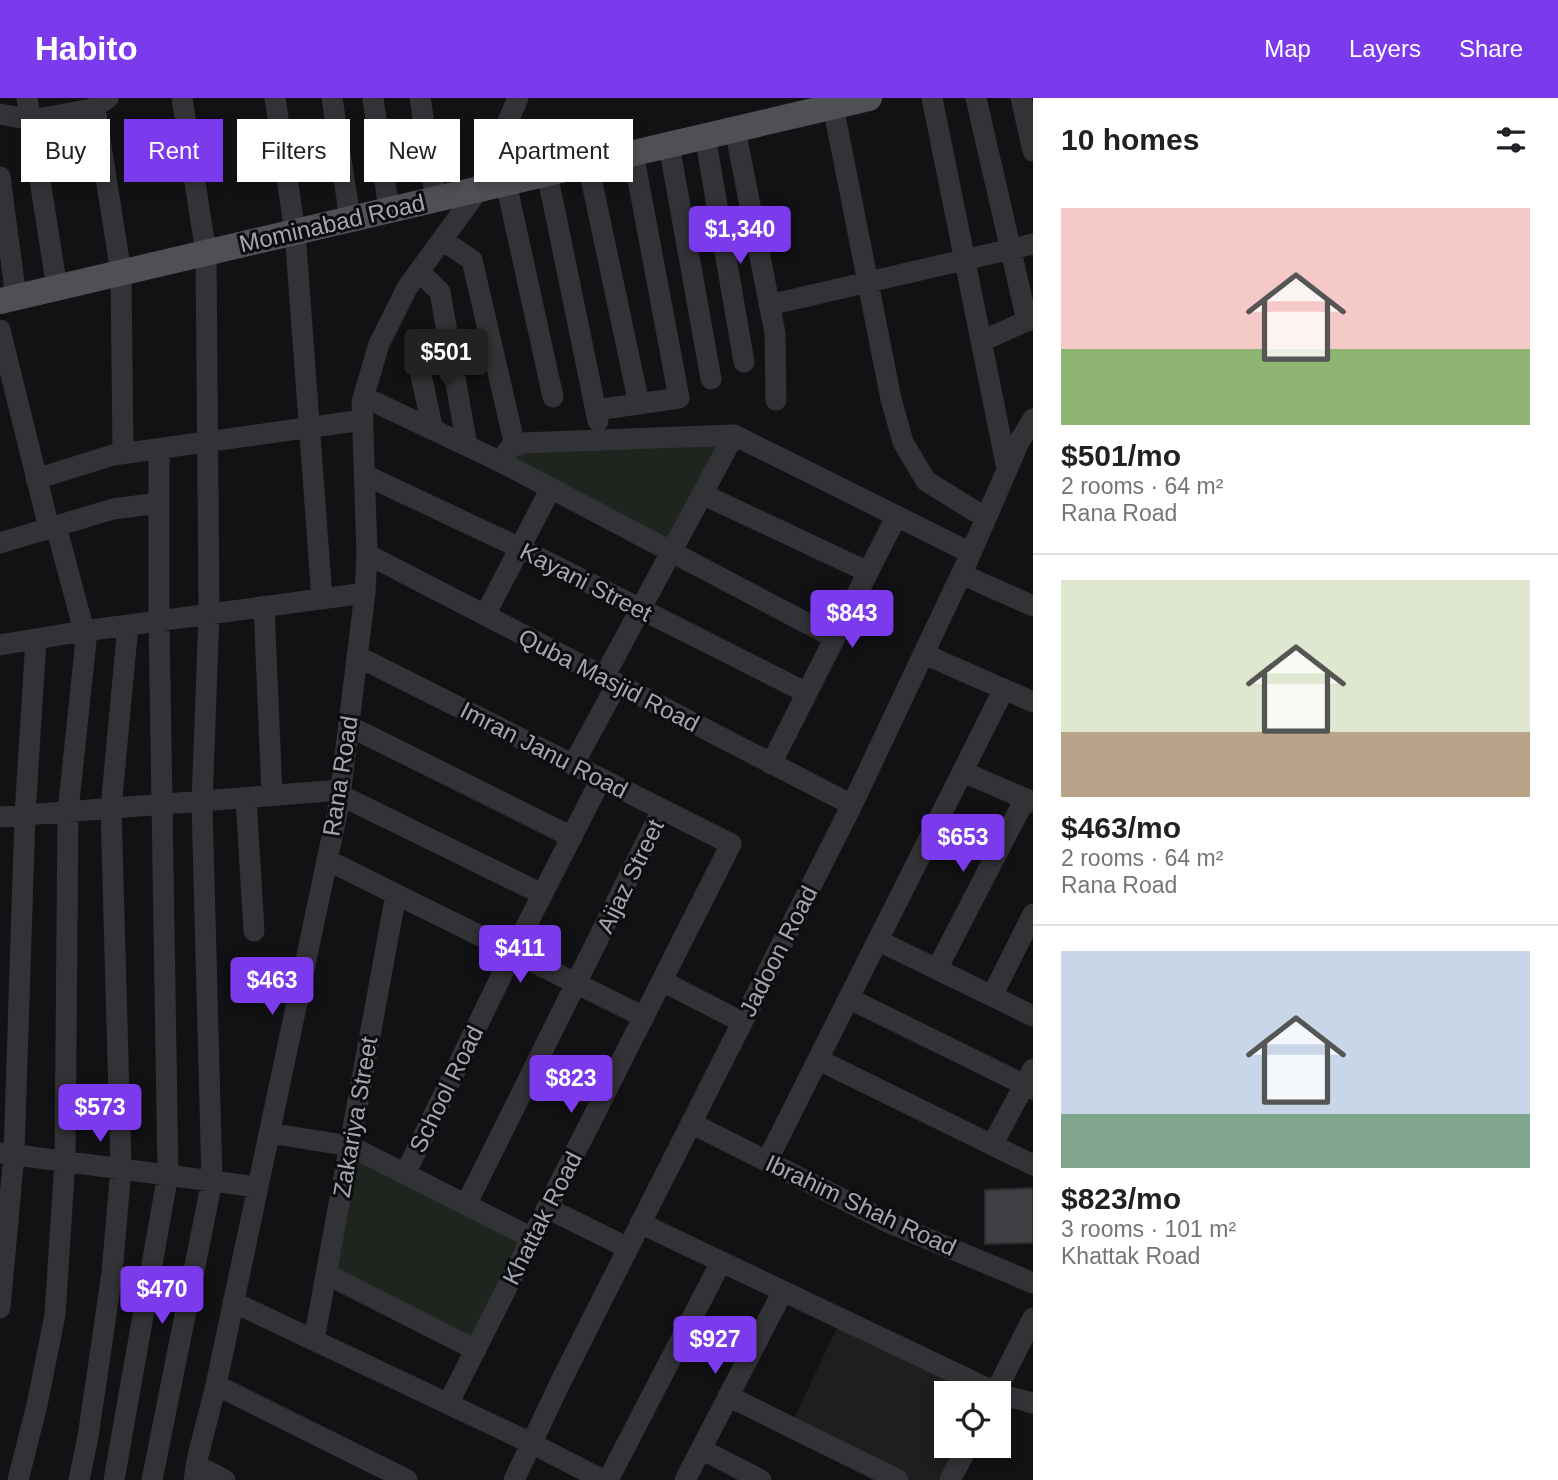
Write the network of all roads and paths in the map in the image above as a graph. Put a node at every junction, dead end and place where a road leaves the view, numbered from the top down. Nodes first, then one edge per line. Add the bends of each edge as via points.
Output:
1 (27, 98) edge
2 (182, 98) edge
3 (275, 98) edge
4 (332, 98) edge
5 (373, 98) edge
6 (421, 98) edge
7 (518, 98) edge
8 (869, 98) edge
9 (932, 98) edge
10 (976, 98) edge
11 (1021, 98) edge
12 (95, 103) edge
13 (833, 106) junction
14 (0, 114) edge
15 (27, 119) edge
16 (32, 119) edge
17 (36, 119) edge
18 (735, 129) junction
19 (705, 136) junction
20 (670, 145) junction
21 (1033, 151) edge
22 (633, 153) joint
23 (0, 177) edge
24 (41, 182) edge
25 (510, 182) edge
26 (549, 182) edge
27 (592, 182) edge
28 (506, 183) junction
29 (480, 189) junction
30 (436, 199) junction
31 (389, 210) junction
32 (350, 219) junction
33 (296, 232) junction
34 (442, 240) junction
35 (1033, 244) edge
36 (1012, 249) junction
37 (206, 253) junction
38 (966, 259) junction
39 (419, 271) junction
40 (121, 273) junction
41 (868, 282) junction
42 (57, 288) junction
43 (8, 299) edge
44 (769, 305) junction
45 (1030, 320) edge
46 (0, 330) edge
47 (982, 341) junction
48 (417, 357) dead end
49 (744, 362) dead end
50 (711, 379) dead end
51 (364, 397) junction
52 (553, 397) dead end
53 (776, 400) dead end
54 (639, 404) junction
55 (596, 410) junction
56 (363, 419) junction
57 (1033, 419) edge
58 (309, 427) junction
59 (433, 430) junction
60 (734, 435) junction
61 (208, 440) junction
62 (602, 440) junction
63 (467, 446) junction
64 (515, 446) junction
65 (159, 449) junction
66 (123, 454) junction
67 (501, 462) junction
68 (1007, 469) junction
69 (365, 475) junction
70 (36, 479) junction
71 (551, 488) junction
72 (702, 494) junction
73 (159, 503) junction
74 (896, 517) junction
75 (986, 518) junction
76 (53, 527) junction
77 (0, 543) edge
78 (520, 548) junction
79 (671, 551) junction
80 (971, 553) junction
81 (367, 554) junction
82 (868, 572) junction
83 (961, 574) junction
84 (365, 593) junction
85 (322, 598) junction
86 (1033, 606) edge
87 (264, 607) junction
88 (640, 610) junction
89 (209, 614) junction
90 (485, 615) junction
91 (159, 621) junction
92 (128, 625) junction
93 (86, 631) junction
94 (835, 638) junction
95 (36, 639) junction
96 (0, 645) edge
97 (924, 654) junction
98 (357, 656) junction
99 (610, 680) junction
100 (1004, 689) junction
101 (807, 693) junction
102 (1033, 702) edge
103 (349, 726) junction
104 (771, 764) junction
105 (573, 765) junction
106 (963, 772) junction
107 (601, 779) junction
108 (340, 792) junction
109 (272, 796) junction
110 (246, 797) junction
111 (202, 801) junction
112 (1029, 801) edge
113 (162, 804) junction
114 (852, 805) junction
115 (111, 808) junction
116 (662, 810) junction
117 (68, 811) junction
118 (25, 815) junction
119 (0, 817) edge
120 (572, 837) junction
121 (731, 844) joint
122 (327, 860) junction
123 (396, 894) junction
124 (542, 894) junction
125 (1033, 914) edge
126 (254, 931) dead end
127 (879, 941) junction
128 (513, 952) junction
129 (937, 969) junction
130 (662, 981) junction
131 (576, 983) junction
132 (992, 996) junction
133 (850, 999) junction
134 (1033, 1016) edge
135 (644, 1017) junction
136 (742, 1022) junction
137 (819, 1060) junction
138 (1030, 1081) edge
139 (691, 1123) junction
140 (269, 1133) junction
141 (992, 1145) junction
142 (350, 1146) junction
143 (7, 1153) edge
144 (65, 1160) junction
145 (767, 1161) junction
146 (1033, 1165) edge
147 (121, 1168) junction
148 (168, 1174) junction
149 (405, 1174) junction
150 (212, 1181) junction
151 (257, 1187) junction
152 (466, 1205) junction
153 (547, 1208) junction
154 (640, 1223) junction
155 (532, 1238) junction
156 (628, 1248) junction
157 (721, 1262) junction
158 (326, 1274) junction
159 (1033, 1283) edge
160 (783, 1291) junction
161 (233, 1302) junction
162 (0, 1308) edge
163 (1033, 1318) edge
164 (314, 1340) junction
165 (476, 1350) junction
166 (972, 1381) edge
167 (1003, 1381) edge
168 (216, 1385) junction
169 (728, 1396) junction
170 (1011, 1397) edge
171 (1033, 1403) edge
172 (448, 1404) junction
173 (531, 1443) junction
174 (701, 1449) junction
175 (962, 1458) edge
176 (195, 1473) edge
177 (874, 1475) edge
178 (396, 1477) edge
179 (18, 1480) edge
180 (79, 1480) edge
181 (114, 1480) edge
182 (152, 1480) edge
183 (225, 1480) edge
184 (514, 1480) edge
185 (606, 1480) edge
186 (685, 1480) edge
187 (761, 1480) edge
188 (898, 1480) edge
189 (950, 1480) edge

1 - 16 street
2 - 37 street
3 - 33 street
4 - 32 street
5 - 31 street
6 - 30 street
7 - 29 street, Rana Road
8 - 13 main road, Mominabad Road
9 - 38 street
10 - 36 street
11 - 21 street
12 - 17 street
12 - 40 street
13 - 18 main road, Mominabad Road
13 - 41 street
14 - 15 street
18 - 19 main road, Mominabad Road
18 - 44 street
19 - 20 main road, Mominabad Road
19 - 49 street
20 - 22 main road, Mominabad Road
20 - 50 street
22 - 54 street via 679,398
23 - 43 street
24 - 42 street
25 - 28 main road, Mominabad Road
26 - 55 street
27 - 54 street
28 - 29 main road, Mominabad Road
28 - 52 street
29 - 30 main road, Mominabad Road
29 - 34 street, Rana Road
30 - 31 main road, Mominabad Road
31 - 32 main road, Mominabad Road
32 - 33 main road, Mominabad Road
33 - 37 main road, Mominabad Road
33 - 58 street
34 - 39 street, Rana Road
34 - 64 street via 472,260
35 - 36 street
36 - 38 street
36 - 45 street
37 - 40 main road, Mominabad Road
37 - 61 street
38 - 41 street
38 - 47 street
39 - 51 street, Rana Road via 379,344
39 - 63 street via 440,292
40 - 42 main road, Mominabad Road
40 - 66 street
41 - 44 street
41 - 75 street via 903,442 926,481
42 - 43 main road, Mominabad Road
44 - 53 street via 775,333
45 - 47 street
46 - 70 street
47 - 68 street
48 - 59 street
51 - 56 street, Rana Road
51 - 59 street
54 - 55 street
55 - 62 street
56 - 58 street
56 - 69 street, Rana Road
57 - 68 street, Jadoon Road
58 - 61 street
58 - 85 street
59 - 63 street
60 - 62 street
60 - 72 street
60 - 74 street
61 - 65 street
61 - 89 street
62 - 64 street
63 - 67 street
64 - 67 street
65 - 66 street
65 - 73 street
66 - 70 street
67 - 71 street
68 - 75 street, Jadoon Road
69 - 78 street, Kayani Street
69 - 81 street, Rana Road
70 - 76 street
71 - 78 street
71 - 79 street
72 - 79 street
72 - 82 street
73 - 76 street via 113,509
73 - 91 street
74 - 80 street
74 - 82 street
75 - 80 street, Jadoon Road
76 - 77 street
76 - 93 street
78 - 88 street, Kayani Street
78 - 90 street
79 - 88 street
79 - 94 street
80 - 83 street, Jadoon Road
81 - 84 street, Rana Road
81 - 90 street, Quba Masjid Road
82 - 94 street
83 - 86 street
83 - 97 street, Jadoon Road
84 - 85 street
84 - 98 street, Rana Road
85 - 87 street
87 - 89 street
87 - 109 street
88 - 99 street
88 - 101 street, Kayani Street
89 - 91 street
89 - 111 street
90 - 99 street, Quba Masjid Road
91 - 92 street
91 - 113 street
92 - 93 street
92 - 115 street
93 - 95 street
93 - 117 street
94 - 101 street
95 - 96 street
95 - 118 street
97 - 100 street
97 - 114 street, Jadoon Road
98 - 103 street, Rana Road
98 - 105 street, Imran Janu Road
99 - 104 street, Quba Masjid Road
99 - 105 street
100 - 102 street
100 - 106 street
101 - 104 street
103 - 108 street, Rana Road
103 - 120 street
104 - 114 street, Quba Masjid Road
105 - 107 street, Imran Janu Road
106 - 112 street
106 - 127 street
107 - 116 street, Imran Janu Road
107 - 120 street, School Road
108 - 109 street
108 - 122 street, Rana Road
108 - 124 street
109 - 110 street
110 - 111 street
110 - 126 street
111 - 113 street
111 - 150 street
112 - 129 street
113 - 115 street
113 - 148 street
114 - 136 street, Jadoon Road
115 - 117 street
115 - 147 street
116 - 121 street, Imran Janu Road
116 - 131 street, Aijaz Street
117 - 118 street
117 - 144 street
118 - 119 street
118 - 143 street
120 - 124 street, School Road
121 - 130 street, Khattak Road
122 - 123 street
122 - 140 street, Rana Road
123 - 128 street
123 - 142 street, Zakariya Street
124 - 128 street, School Road
125 - 132 street
127 - 129 street
127 - 133 street
128 - 131 street
128 - 149 street, School Road
129 - 132 street
130 - 135 street, Khattak Road
130 - 136 street
131 - 135 street
131 - 152 street, Aijaz Street
132 - 134 street
133 - 137 street
133 - 138 street
135 - 153 street, Khattak Road
136 - 139 street, Jadoon Road
137 - 141 street
137 - 145 street
138 - 141 street
139 - 145 street, Ibrahim Shah Road
139 - 154 street, Jadoon Road
140 - 142 street
140 - 151 street, Rana Road
141 - 146 street
142 - 149 street
142 - 158 street, Zakariya Street
143 - 144 street
143 - 162 street
144 - 147 street
144 - 179 street via 55,1315
145 - 159 street, Ibrahim Shah Road via 890,1223
147 - 148 street
147 - 180 street via 112,1273
148 - 150 street
148 - 181 street
149 - 152 street
150 - 151 street
150 - 182 street
151 - 161 street, Rana Road
152 - 155 street
153 - 155 street, Khattak Road
153 - 156 street
154 - 156 street, Jadoon Road
154 - 157 street
155 - 165 street, Khattak Road
156 - 173 street, Jadoon Road
157 - 160 street
157 - 185 street
158 - 164 street, Zakariya Street
158 - 165 street
160 - 166 street
160 - 169 street
161 - 164 street
161 - 168 street, Rana Road
163 - 167 street
164 - 172 street
165 - 172 street, Khattak Road
168 - 176 street, Rana Road
168 - 178 street
169 - 174 street
169 - 177 street
170 - 171 street
172 - 173 street
173 - 184 street, Jadoon Road
173 - 185 street
174 - 186 street
174 - 187 street
175 - 189 street
176 - 183 street
177 - 188 street

